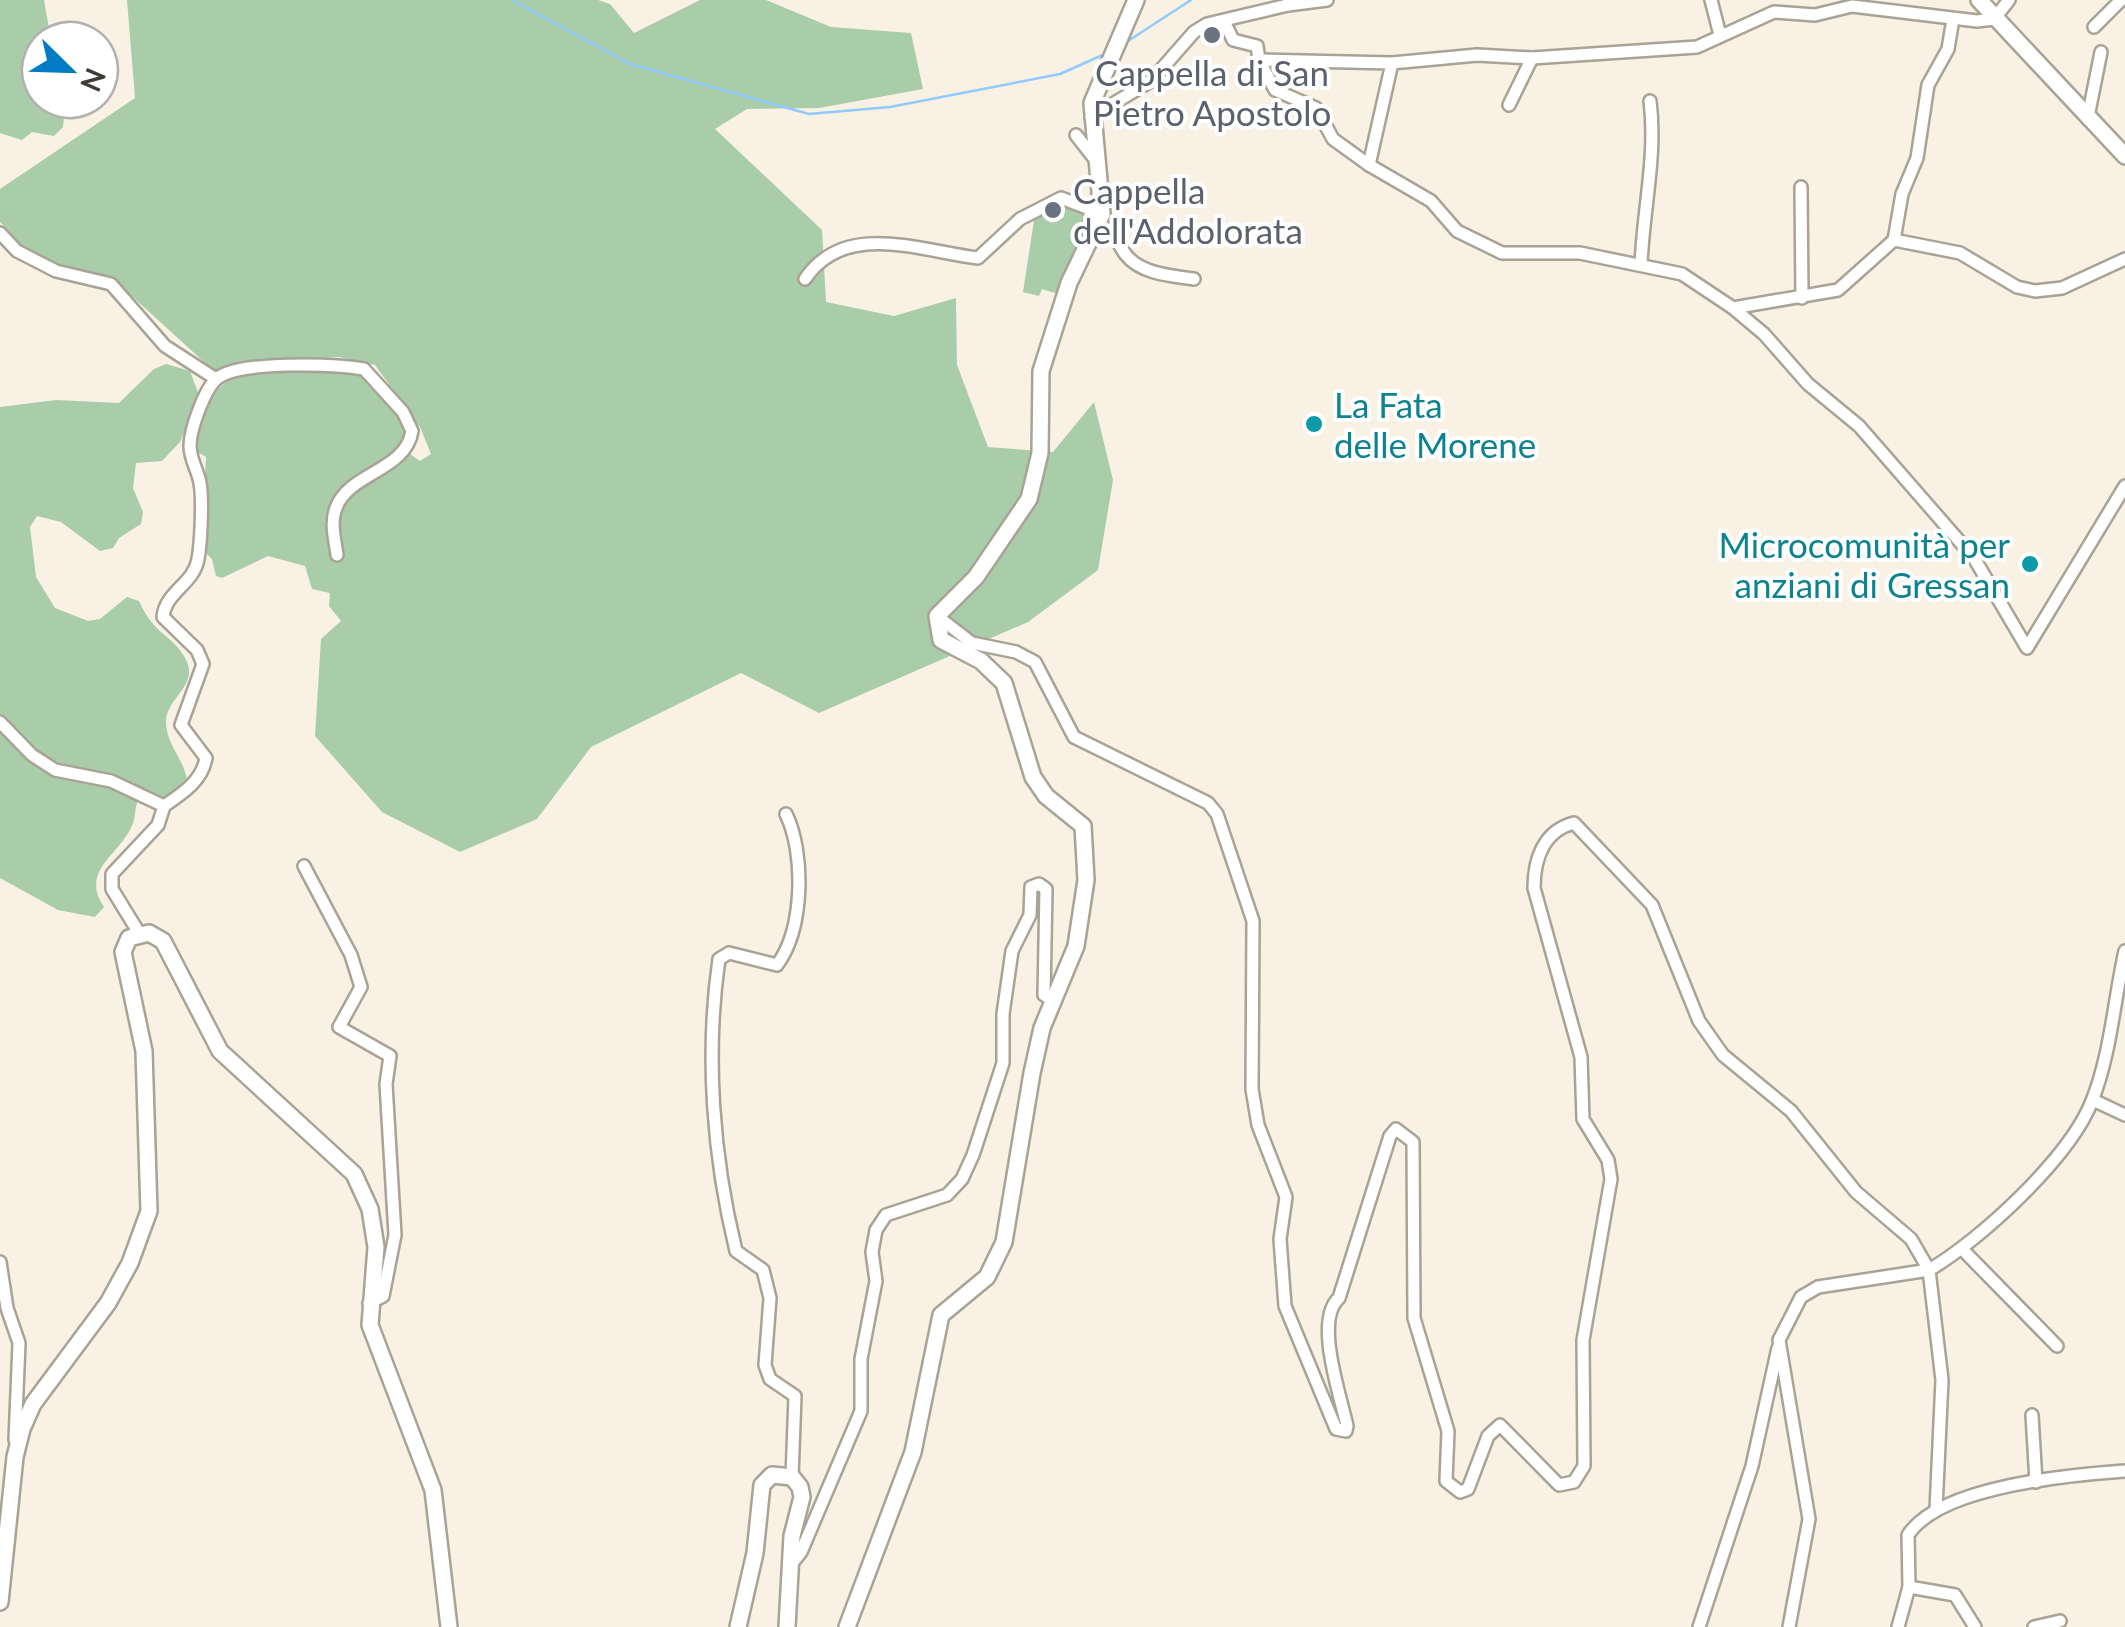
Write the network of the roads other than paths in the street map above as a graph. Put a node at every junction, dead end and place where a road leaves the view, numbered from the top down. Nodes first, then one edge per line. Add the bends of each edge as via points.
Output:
1 (1136, 0) edge
2 (1326, 0) edge
3 (1712, 0) edge
4 (1979, 0) edge
5 (2009, 0) edge
6 (2121, 0) edge
7 (1288, 2) edge
8 (1953, 19) junction
9 (1994, 19) junction
10 (1224, 20) junction
11 (2094, 26) dead end
12 (1720, 35) junction
13 (2101, 52) dead end
14 (1532, 58) junction
15 (1259, 60) junction
16 (1392, 64) junction
17 (1650, 101) dead end
18 (1509, 105) dead end
19 (1091, 117) junction
20 (2088, 117) junction
21 (1076, 135) dead end
22 (2118, 139) edge
23 (2125, 156) edge
24 (1094, 158) junction
25 (1369, 164) junction
26 (1801, 187) dead end
27 (1100, 226) junction
28 (0, 233) edge
29 (1894, 240) junction
30 (1084, 254) junction
31 (2125, 258) edge
32 (1641, 265) junction
33 (805, 278) dead end
34 (1194, 280) dead end
35 (1802, 298) junction
36 (1733, 308) junction
37 (216, 379) junction
38 (2125, 486) edge
39 (336, 556) dead end
40 (938, 616) junction
41 (0, 722) edge
42 (164, 806) junction
43 (786, 814) dead end
44 (304, 866) dead end
45 (140, 933) junction
46 (2125, 951) edge
47 (1054, 1001) junction
48 (2092, 1100) junction
49 (2125, 1115) edge
50 (1963, 1250) junction
51 (0, 1262) edge
52 (1929, 1270) junction
53 (370, 1303) junction
54 (1780, 1340) junction
55 (2057, 1346) dead end
56 (2032, 1415) dead end
57 (15, 1457) junction
58 (2125, 1471) edge
59 (792, 1478) junction
60 (2036, 1482) junction
61 (1936, 1509) junction
62 (788, 1568) junction
63 (1909, 1586) junction
64 (0, 1602) edge
65 (2060, 1622) dead end
66 (449, 1627) edge
67 (738, 1627) edge
68 (786, 1627) edge
69 (847, 1627) edge
70 (1699, 1627) edge
71 (1789, 1627) edge
72 (1898, 1627) edge
73 (1975, 1627) edge
74 (2034, 1627) edge

1 - 19 street via 1095,92
2 - 7 street
3 - 12 street
4 - 9 street
5 - 9 street
6 - 11 street
7 - 10 street
8 - 9 street
8 - 12 street via 1852,6 1815,15 1774,12
8 - 29 street via 1948,49 1928,85 1921,142
9 - 20 street
10 - 15 street via 1234,40 1256,46
10 - 19 street via 1194,32 1151,81
12 - 14 street via 1697,46
13 - 20 street
14 - 16 street via 1477,54
14 - 18 street
15 - 16 street
15 - 25 street via 1275,90 1316,108 1333,139
16 - 25 street
17 - 32 street via 1655,139
19 - 24 street
20 - 22 street
21 - 24 street
22 - 23 street
24 - 27 street
25 - 32 street via 1431,202 1457,231 1502,254 1580,252
26 - 35 street
27 - 30 street
27 - 34 street via 1113,230 1134,261
28 - 37 street via 17,251 56,272 111,284 165,346
29 - 31 street via 1960,253 2017,287 2035,290 2062,288
29 - 35 street via 1838,290
30 - 33 street via 1080,247 1092,212 1061,198 1005,230 984,256 918,245 854,246 826,254
30 - 40 street via 1041,371 1040,453 1029,499 976,577
32 - 36 street via 1682,274
35 - 36 street
36 - 38 street via 1860,426 1974,558 2027,648
37 - 39 street via 248,370 356,368 369,372 403,412 412,431 406,449 335,509
37 - 42 street via 191,437 202,489 198,558 164,617 203,664 181,726 205,765
40 - 47 street via 941,640 981,660 1004,682 1033,777 1084,826 1080,927
40 - 52 street via 972,643 1034,662 1074,737 1208,802 1216,814 1254,921 1252,1088 1258,1126 1286,1197 1280,1239 1285,1306 1336,1429 1347,1426 1328,1316 1396,1129 1413,1142 1414,1318 1448,1431 1450,1488 1468,1489 1488,1436 1500,1426 1559,1484 1574,1482 1584,1466 1583,1340 1611,1179 1608,1160 1583,1119 1581,1057 1534,888 1542,846 1574,823 1652,904 1698,1020 1723,1055 1791,1111 1856,1192 1912,1239
41 - 42 street via 55,770 111,781
42 - 45 street via 158,825 112,874 112,889
43 - 59 street via 795,832 796,922 778,964 729,953 719,959 711,1051 726,1210 736,1251 763,1270 770,1298 764,1365 770,1379 795,1396
44 - 53 street via 361,987 339,1027 390,1056 394,1235 382,1296
45 - 53 street via 162,941 220,1052 354,1174 374,1230
45 - 57 street via 122,952 144,1051 147,1221 108,1302 33,1404
46 - 48 street
47 - 62 street via 1044,994 1049,913 1046,889 1038,884 1031,886 1030,915 1012,952 1004,1063 962,1180 947,1195 886,1215 876,1230 861,1411 802,1552
47 - 69 street via 1032,1073 1004,1242 987,1277 941,1315 914,1452
48 - 49 street
48 - 50 street via 2032,1187
50 - 52 street
50 - 55 street
51 - 57 street via 18,1343
52 - 54 street via 1818,1286 1801,1297
52 - 61 street via 1942,1380
53 - 66 street via 377,1349 433,1490
54 - 70 street via 1752,1466
54 - 71 street via 1809,1519
56 - 60 street
57 - 64 street
58 - 60 street
59 - 62 street via 802,1498
59 - 67 street via 772,1475 762,1485
60 - 61 street
61 - 63 street via 1908,1535
62 - 68 street
63 - 72 street
63 - 73 street via 1955,1596
65 - 74 street

